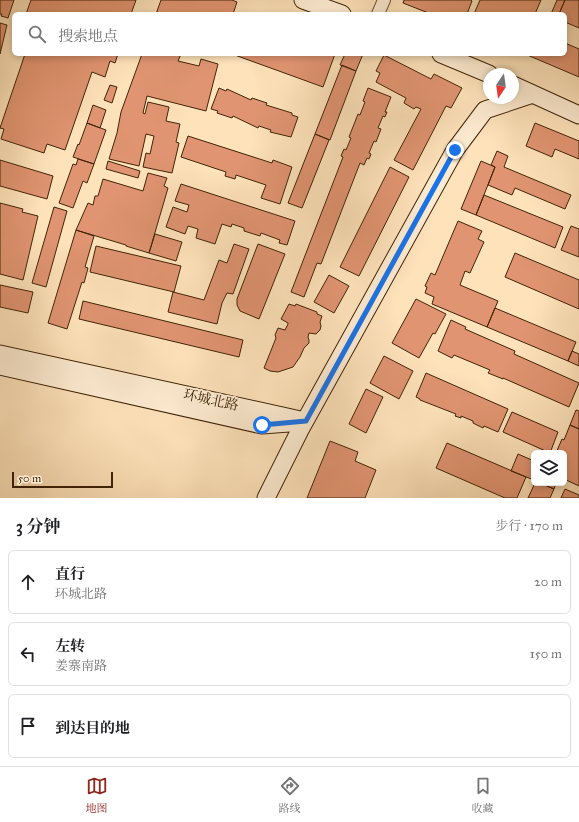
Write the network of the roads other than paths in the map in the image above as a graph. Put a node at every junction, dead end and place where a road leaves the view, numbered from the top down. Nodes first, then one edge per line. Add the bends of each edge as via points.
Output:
1 (304, 0) edge
2 (384, 0) edge
3 (337, 12) edge
4 (379, 12) edge
5 (446, 56) edge
6 (483, 72) edge
7 (519, 88) edge
8 (533, 94) junction
9 (579, 115) edge
10 (0, 354) edge
11 (0, 366) edge
12 (306, 421) junction
13 (266, 498) edge

1 - 3 main road
2 - 4 street
5 - 6 main road
7 - 8 main road
8 - 9 main road
8 - 12 main road via 485,110 455,150
10 - 12 main road, 环城北路
11 - 12 main road, 环城北路 via 262,425
12 - 13 main road

